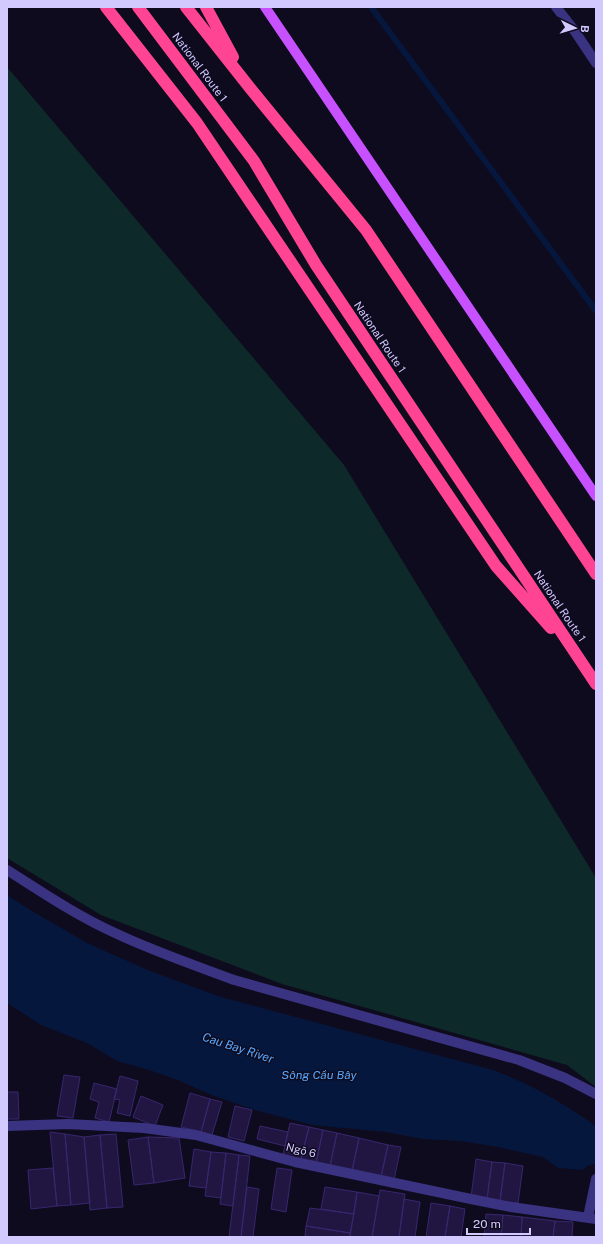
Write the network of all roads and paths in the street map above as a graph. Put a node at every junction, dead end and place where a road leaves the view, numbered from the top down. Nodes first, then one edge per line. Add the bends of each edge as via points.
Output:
1 (106, 7) edge
2 (138, 7) edge
3 (186, 7) edge
4 (206, 7) edge
5 (265, 7) edge
6 (556, 7) edge
7 (596, 63) edge
8 (250, 88) junction
9 (596, 496) edge
10 (596, 574) edge
11 (580, 660) junction
12 (596, 684) edge
13 (7, 870) edge
14 (596, 1094) edge
15 (7, 1126) edge
16 (596, 1179) edge
17 (592, 1218) edge

1 - 11 highway via 197,122 496,566
2 - 11 highway, National Route 1 via 254,161 316,266
3 - 8 highway
4 - 8 highway
5 - 9 main road
6 - 7 street
8 - 10 highway via 366,230
11 - 12 highway, National Route 1
13 - 14 street via 77,914 114,933 195,966 234,980 519,1060 565,1078
15 - 17 street, Ngõ 6 via 68,1124 144,1128 196,1135 295,1162 466,1198
16 - 17 street

